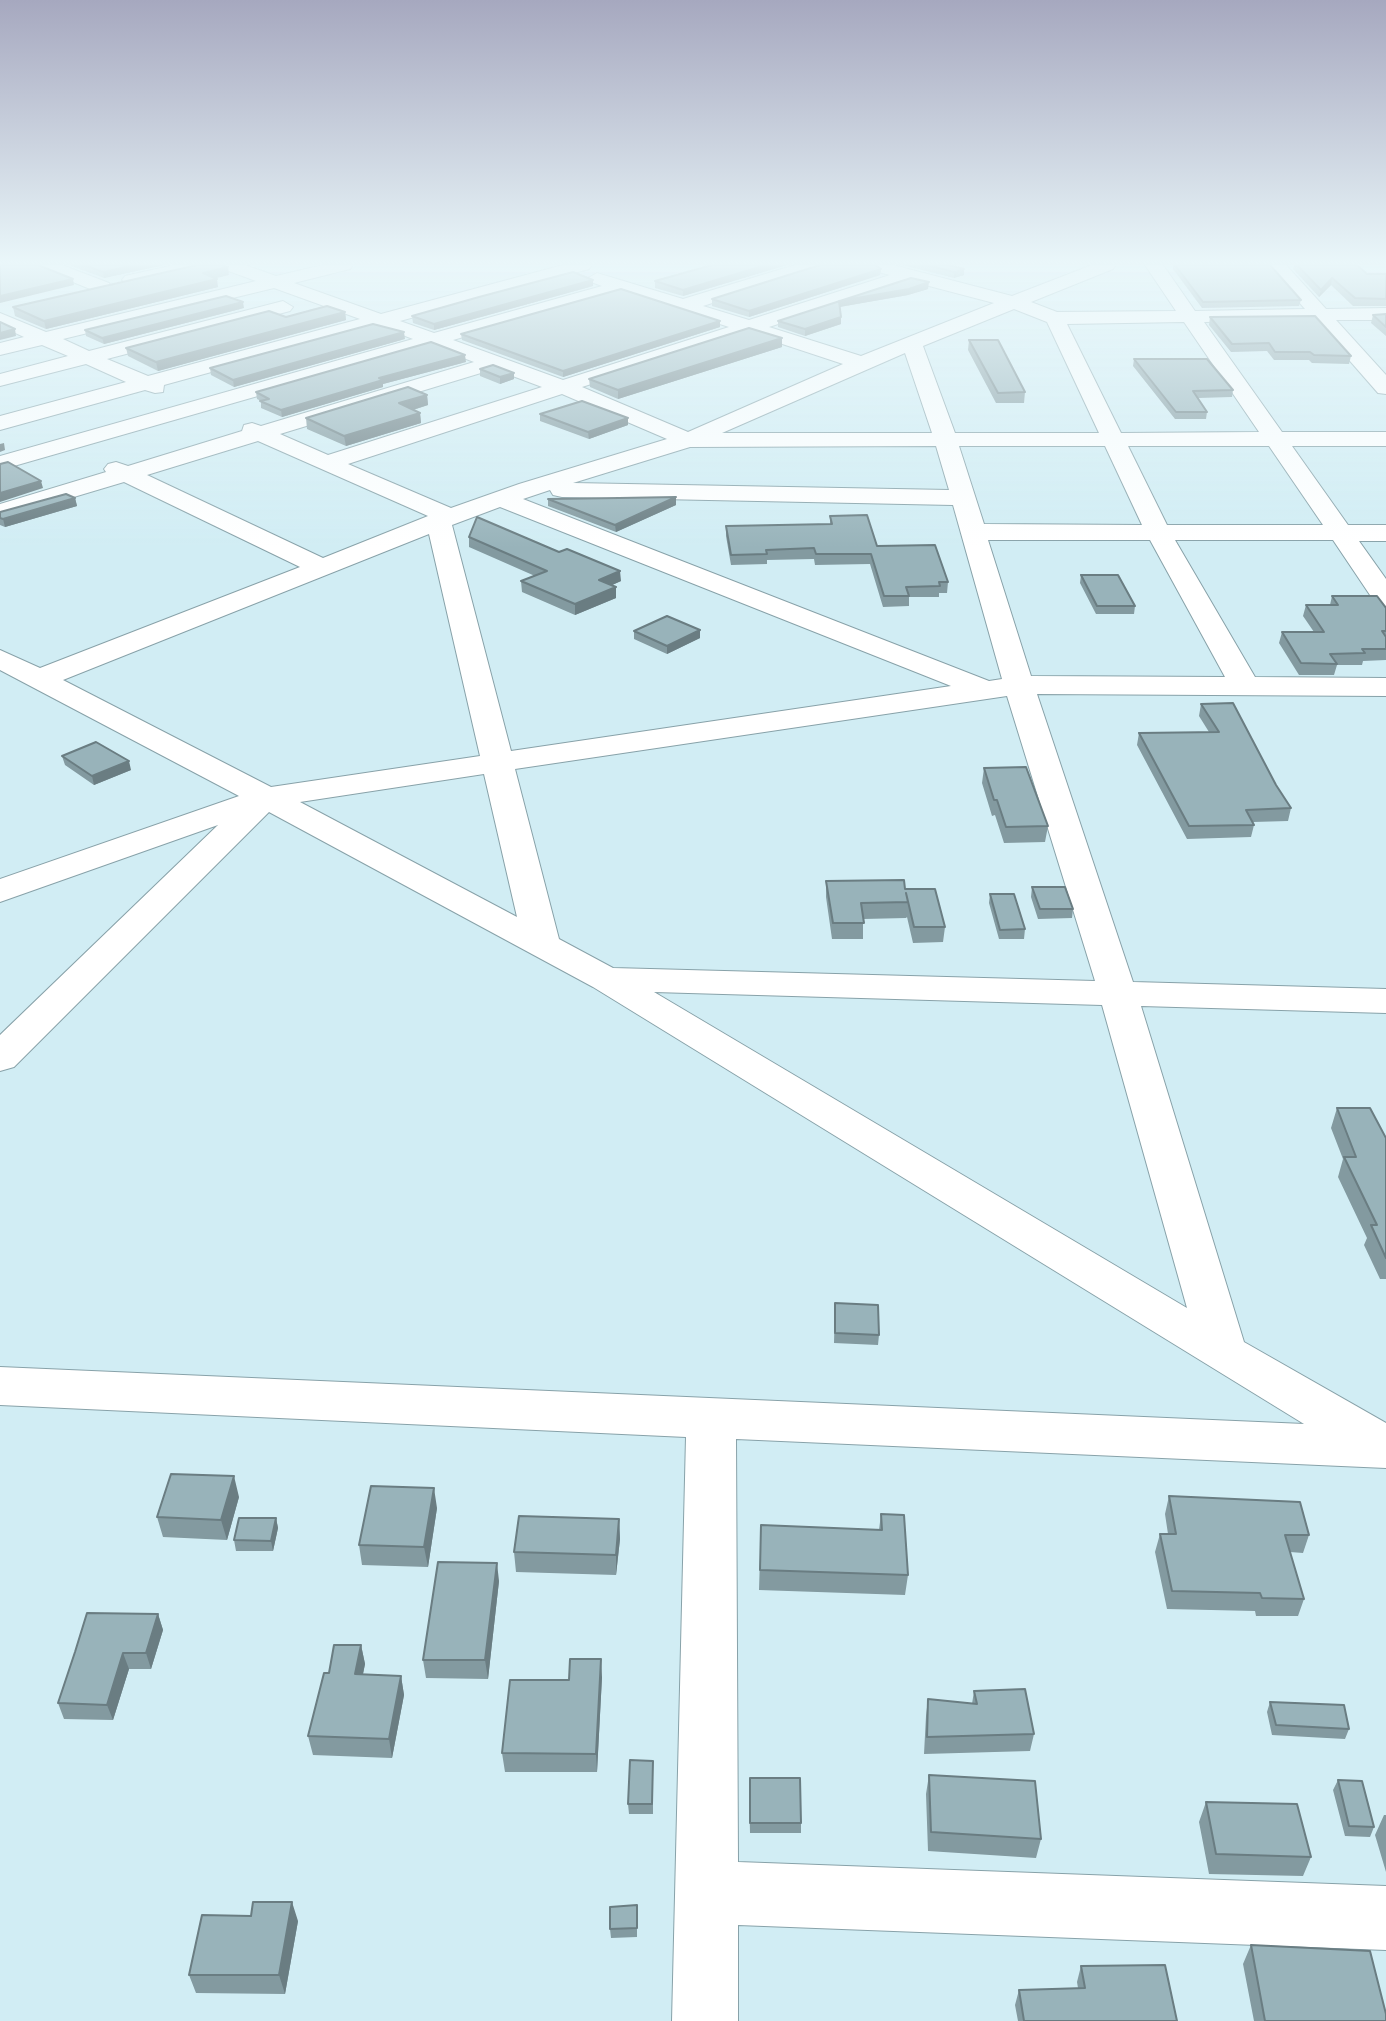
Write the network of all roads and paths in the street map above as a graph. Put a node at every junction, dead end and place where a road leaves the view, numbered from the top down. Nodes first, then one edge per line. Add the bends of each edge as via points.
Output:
1 (79, 359) edge
2 (93, 359) edge
3 (234, 359) edge
4 (365, 359) edge
5 (487, 359) edge
6 (648, 359) edge
7 (850, 359) edge
8 (872, 359) edge
9 (917, 359) edge
10 (1075, 359) edge
11 (1220, 359) edge
12 (1360, 359) edge
13 (495, 362) junction
14 (862, 363) junction
15 (0, 380) edge
16 (146, 383) junction
17 (563, 387) junction
18 (1386, 388) edge
19 (199, 406) junction
20 (5, 417) edge
21 (260, 433) junction
22 (1276, 439) junction
23 (1386, 439) edge
24 (688, 440) junction
25 (946, 440) junction
26 (1115, 440) junction
27 (66, 444) junction
28 (0, 463) edge
29 (327, 463) junction
30 (125, 474) junction
31 (528, 489) junction
32 (963, 498) junction
33 (501, 499) junction
34 (0, 512) edge
35 (444, 519) junction
36 (974, 532) junction
37 (1158, 532) junction
38 (1340, 533) junction
39 (1386, 533) edge
40 (322, 567) junction
41 (1386, 598) edge
42 (0, 659) edge
43 (39, 680) junction
44 (1019, 685) junction
45 (1245, 687) junction
46 (1386, 687) edge
47 (986, 690) junction
48 (498, 763) junction
49 (266, 797) junction
50 (5, 884) edge
51 (542, 945) junction
52 (606, 979) junction
53 (1118, 994) junction
54 (1386, 1001) edge
55 (0, 1058) edge
56 (1223, 1353) junction
57 (0, 1386) edge
58 (711, 1418) junction
59 (1386, 1448) edge
60 (706, 1892) junction
61 (1386, 1918) edge
62 (705, 2021) edge

1 - 15 street
2 - 16 street
3 - 16 street
4 - 19 street
5 - 13 street
6 - 17 street
7 - 14 street
8 - 14 street
9 - 25 street
10 - 26 street
11 - 22 street
12 - 18 street
13 - 17 street
13 - 21 street
14 - 24 street
16 - 19 street
16 - 20 street
17 - 24 street
17 - 29 street
19 - 21 street
19 - 27 street
20 - 27 street
21 - 29 street
21 - 30 street
22 - 23 street
22 - 26 street
22 - 38 street
24 - 25 street
24 - 31 street
25 - 26 street
25 - 32 street
26 - 37 street
27 - 28 street
27 - 30 street
29 - 35 street
30 - 34 street
30 - 40 street
31 - 32 street
31 - 33 street
32 - 36 street
33 - 35 street
33 - 47 street
35 - 40 street
35 - 48 street
36 - 37 street
36 - 44 street
37 - 38 street
37 - 45 street
38 - 39 street
38 - 41 street
40 - 43 street
42 - 43 street
43 - 49 street
44 - 45 street
44 - 47 street
44 - 53 street
45 - 46 street
47 - 48 street
48 - 49 street
48 - 51 street
49 - 50 street
49 - 51 street
49 - 55 street
51 - 52 street
52 - 53 street
52 - 56 street
53 - 54 street
53 - 56 street
56 - 59 street
57 - 58 street
58 - 59 street
58 - 60 street
60 - 61 street
60 - 62 street

